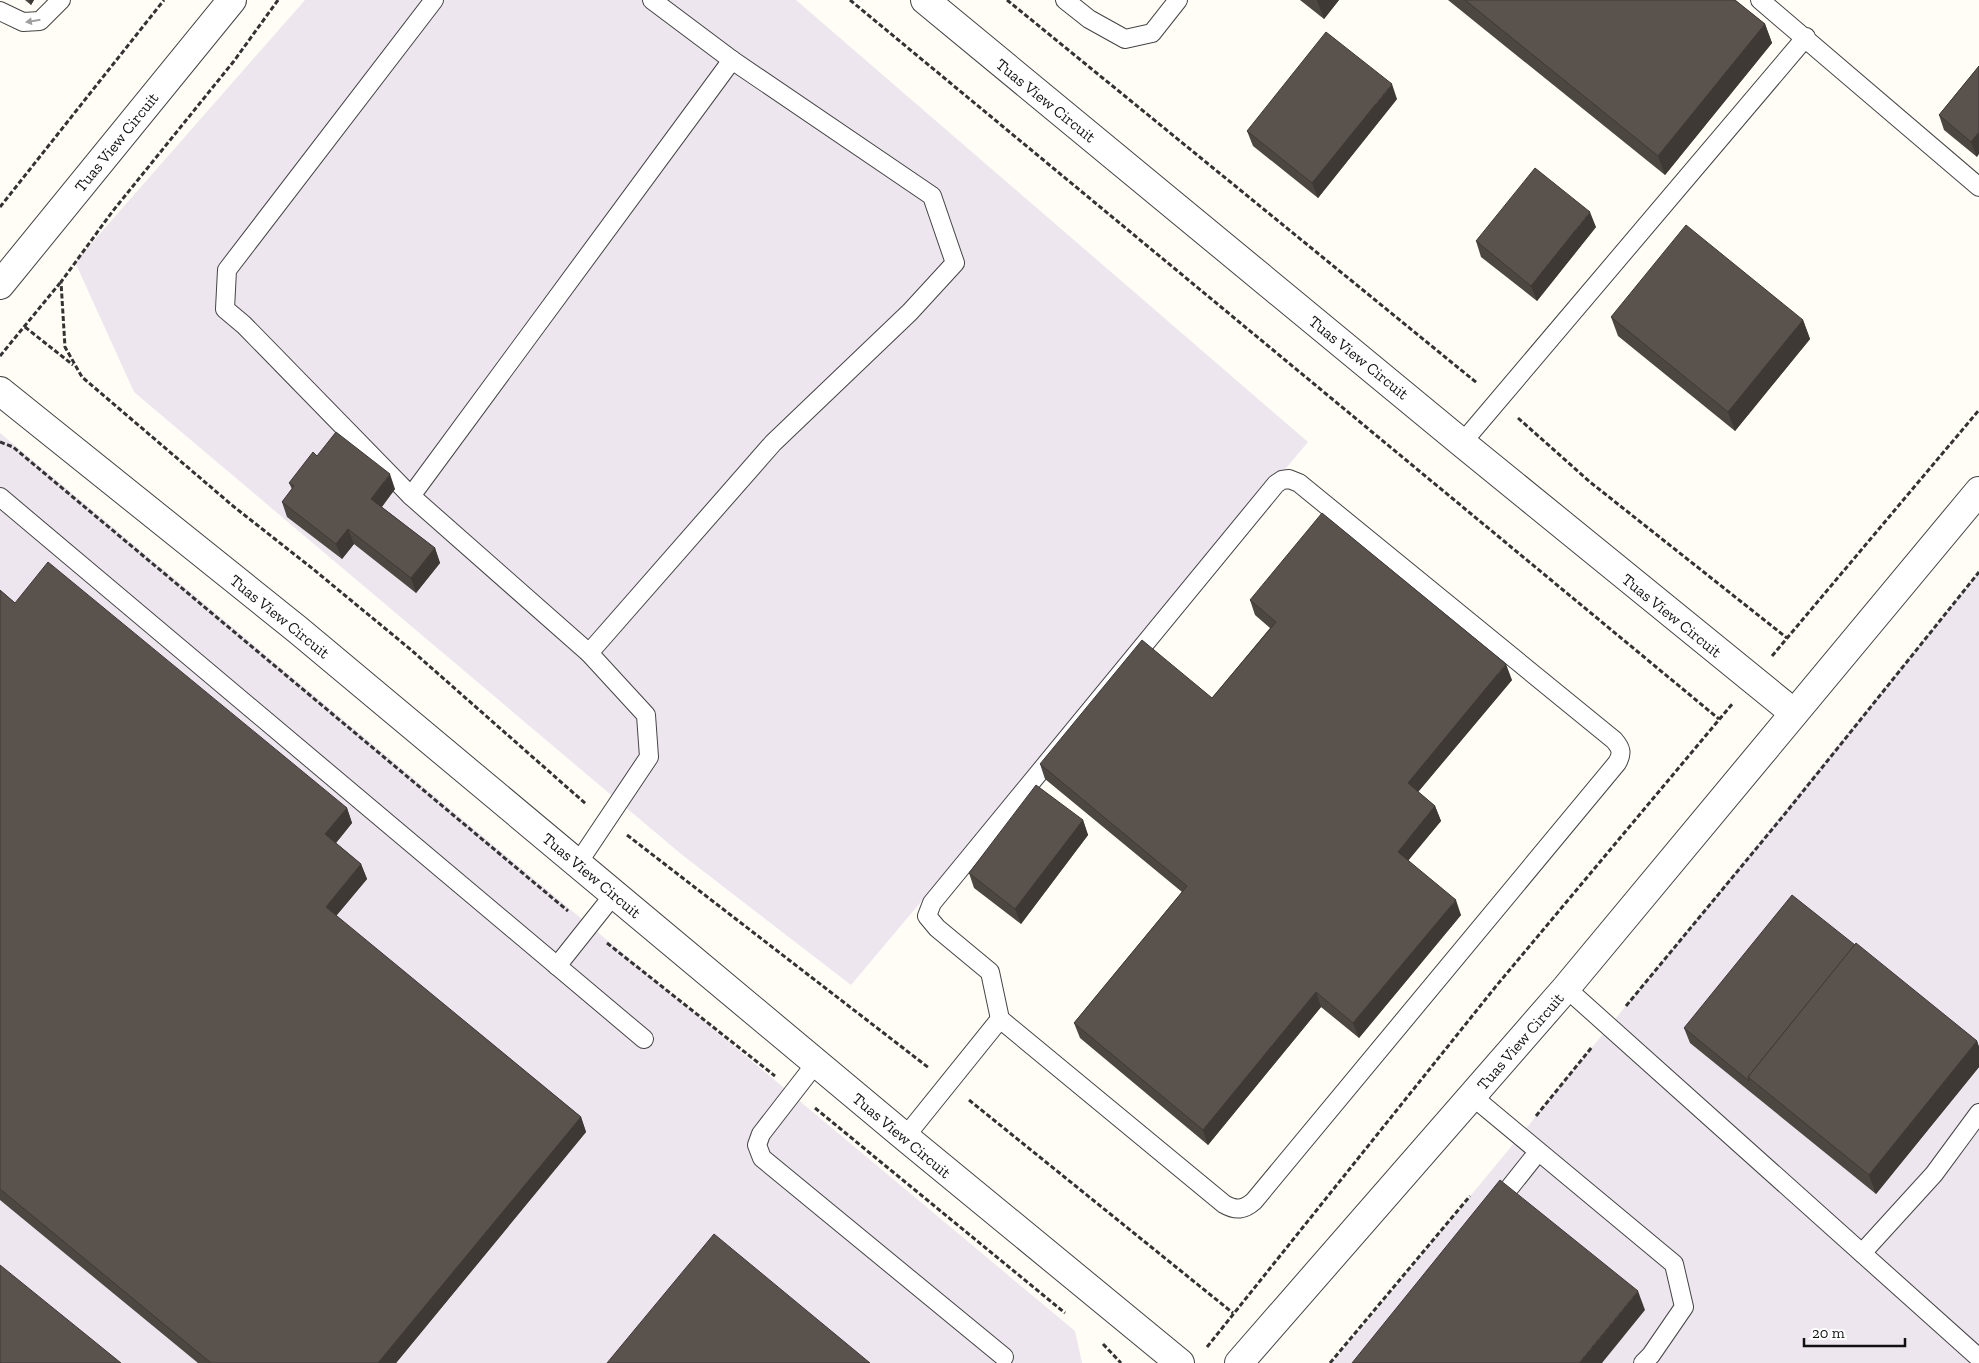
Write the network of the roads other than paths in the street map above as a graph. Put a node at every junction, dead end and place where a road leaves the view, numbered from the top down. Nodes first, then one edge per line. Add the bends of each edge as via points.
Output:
1 (61, 0) edge
2 (434, 0) edge
3 (652, 0) edge
4 (925, 0) edge
5 (1065, 0) edge
6 (1178, 0) edge
7 (1760, 0) edge
8 (229, 1) edge
9 (0, 11) edge
10 (1806, 37) junction
11 (732, 60) junction
12 (1979, 187) edge
13 (0, 285) edge
14 (0, 391) edge
15 (1462, 443) junction
16 (1979, 491) edge
17 (411, 496) junction
18 (0, 498) edge
19 (589, 653) junction
20 (1794, 713) junction
21 (578, 863) junction
22 (615, 894) junction
23 (557, 966) junction
24 (1566, 988) junction
25 (1000, 1019) junction
26 (644, 1040) dead end
27 (816, 1063) junction
28 (1472, 1096) junction
29 (1979, 1113) edge
30 (905, 1137) junction
31 (1538, 1152) junction
32 (1483, 1220) edge
33 (1862, 1253) junction
34 (1004, 1357) dead end
35 (1979, 1358) edge
36 (1180, 1363) edge
37 (1239, 1363) edge
38 (1643, 1363) edge

1 -> 9 lane via 40,21 23,22
2 - 17 lane via 227,270 225,309
3 - 11 lane
4 - 15 street, Tuas View Circuit
5 - 6 lane via 1088,19 1125,39 1152,33
7 - 10 lane
8 - 13 street, Tuas View Circuit
10 - 12 lane
10 - 15 lane
11 - 17 lane
11 - 19 lane via 932,196 955,263 910,312 773,443
14 - 21 street, Tuas View Circuit via 298,630
15 - 20 street, Tuas View Circuit
16 - 20 street, Tuas View Circuit
17 - 19 lane
18 - 23 lane
19 - 21 lane via 646,715 649,757
20 - 24 street, Tuas View Circuit
21 - 22 street, Tuas View Circuit
22 - 23 lane
22 - 27 street, Tuas View Circuit
23 - 26 lane
24 - 28 street, Tuas View Circuit
24 - 33 lane
25 - 25 lane via 990,972 930,922 927,916 932,903 1282,480 1299,483 1620,747 1618,763 1248,1207 1240,1210 1224,1204
25 - 30 lane
27 - 30 street, Tuas View Circuit
27 - 34 lane via 761,1134 757,1145 762,1158
28 - 31 lane
28 - 37 street, Tuas View Circuit
29 - 33 lane via 1934,1174
30 - 36 street, Tuas View Circuit
31 - 32 lane
31 - 38 lane via 1674,1264 1684,1307
33 - 35 lane

